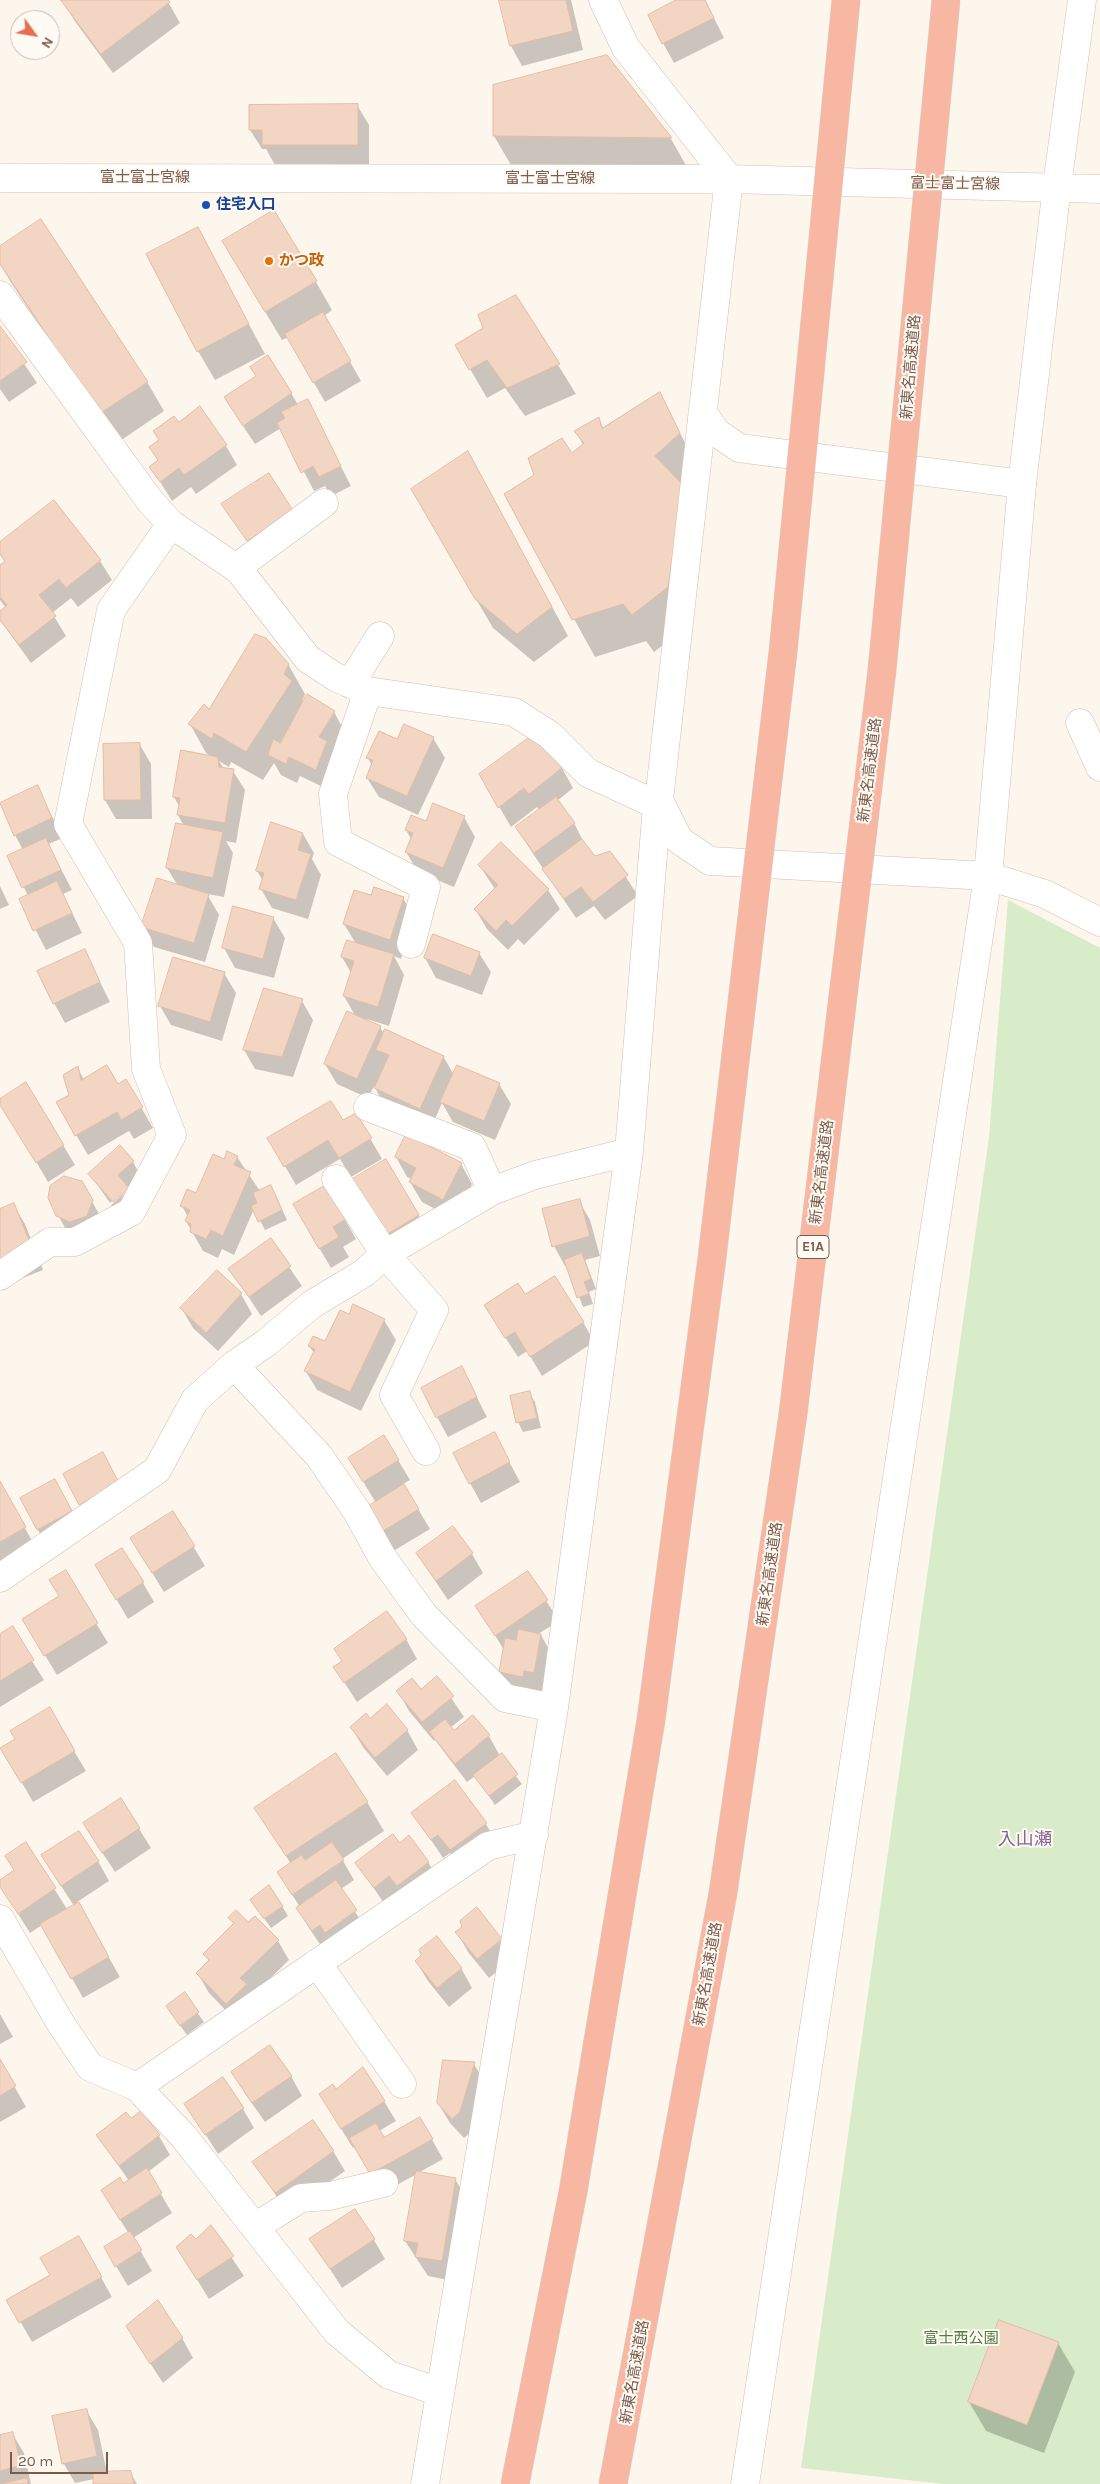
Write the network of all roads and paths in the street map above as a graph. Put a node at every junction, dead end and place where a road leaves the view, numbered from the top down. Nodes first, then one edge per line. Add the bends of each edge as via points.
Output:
1 (604, 0) edge
2 (846, 0) edge
3 (946, 0) edge
4 (1082, 0) edge
5 (0, 178) edge
6 (729, 179) junction
7 (1057, 186) junction
8 (1100, 189) edge
9 (0, 295) edge
10 (703, 413) junction
11 (1022, 484) junction
12 (324, 502) dead end
13 (171, 524) junction
14 (236, 568) junction
15 (380, 636) dead end
16 (359, 687) junction
17 (1080, 723) dead end
18 (1100, 767) edge
19 (658, 803) junction
20 (988, 876) junction
21 (1100, 922) edge
22 (411, 944) dead end
23 (368, 1107) dead end
24 (629, 1152) junction
25 (336, 1179) dead end
26 (492, 1191) junction
27 (385, 1254) junction
28 (0, 1276) edge
29 (234, 1365) junction
30 (426, 1451) dead end
31 (0, 1578) edge
32 (554, 1708) junction
33 (534, 1835) junction
34 (0, 1919) edge
35 (318, 1963) junction
36 (402, 2084) dead end
37 (137, 2087) junction
38 (384, 2183) dead end
39 (255, 2227) junction
40 (440, 2392) junction
41 (424, 2484) edge
42 (515, 2484) edge
43 (613, 2484) edge
44 (745, 2484) edge

1 - 6 street via 626,48
2 - 42 highway, bridge via 783,652 712,1258 659,1661 573,2192
3 - 43 highway, 新東名高速道路 / E1A, bridge via 882,670 793,1414 723,1893
4 - 7 street
5 - 6 street, 富士富士宮線
6 - 7 street, 富士富士宮線
6 - 10 street
7 - 8 street, 富士富士宮線
7 - 11 street
9 - 13 street via 150,501
10 - 11 street via 716,432 739,448
10 - 19 street
11 - 20 street
12 - 14 street
13 - 14 street
13 - 28 street via 111,610 68,824 138,943 146,1069 172,1134 131,1212 75,1242 50,1242
14 - 16 street via 308,659 337,678
15 - 16 street
16 - 19 street via 514,712 550,735 588,773
16 - 22 street via 333,794 338,842 426,887
17 - 18 street
19 - 20 street via 679,840 710,861
19 - 24 street
20 - 21 street via 1046,894
20 - 44 street
23 - 26 street via 472,1147
24 - 26 street via 535,1175
24 - 32 street
25 - 27 street
26 - 27 street
27 - 29 street via 364,1273 311,1305
27 - 30 street via 434,1310 394,1395
29 - 31 street via 196,1400 157,1470
29 - 32 street via 319,1456 356,1510 382,1557 424,1614 505,1698
32 - 33 street
33 - 35 street via 488,1846
33 - 40 street
34 - 37 street via 90,2067
35 - 36 street
35 - 37 street
37 - 39 street via 184,2137
38 - 39 street via 330,2196 301,2198
39 - 40 street via 337,2332 389,2375
40 - 41 street

